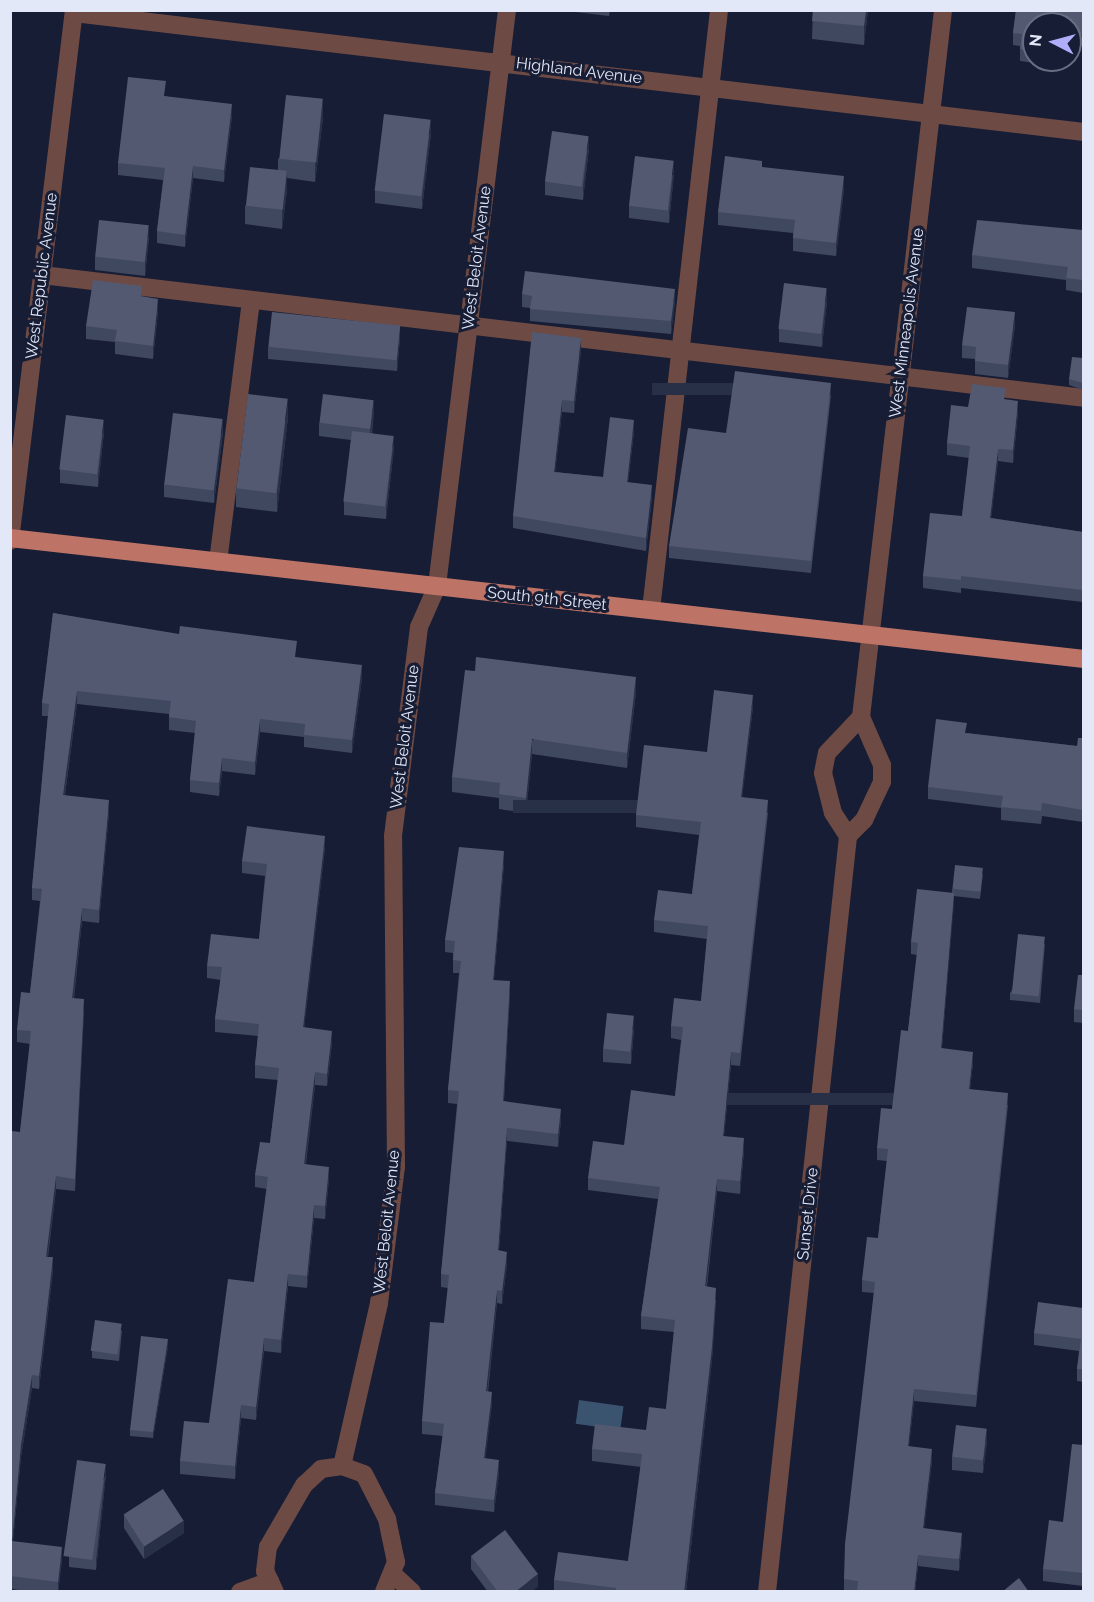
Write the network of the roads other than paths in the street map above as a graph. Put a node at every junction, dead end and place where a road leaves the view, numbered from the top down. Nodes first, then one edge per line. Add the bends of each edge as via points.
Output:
1 (507, 10) edge
2 (719, 10) edge
3 (943, 10) edge
4 (74, 12) edge
5 (501, 62) junction
6 (710, 87) junction
7 (931, 114) junction
8 (1083, 132) edge
9 (42, 275) junction
10 (251, 300) junction
11 (469, 326) junction
12 (681, 351) junction
13 (900, 376) junction
14 (1083, 398) edge
15 (11, 539) edge
16 (218, 562) junction
17 (436, 586) junction
18 (651, 610) junction
19 (870, 635) junction
20 (1083, 659) edge
21 (861, 717) junction
22 (848, 836) junction
23 (342, 1466) junction
24 (394, 1575) junction
25 (272, 1586) edge
26 (240, 1592) edge
27 (384, 1592) edge
28 (412, 1592) edge
29 (767, 1592) edge

1 - 5 street, West Beloit Avenue
2 - 6 street
3 - 7 street, West Minneapolis Avenue
4 - 5 street, Highland Avenue
4 - 9 street, West Republic Avenue
5 - 6 street, Highland Avenue
5 - 11 street, West Beloit Avenue
6 - 7 street, Highland Avenue
6 - 12 street
7 - 8 street, Highland Avenue
7 - 13 street, West Minneapolis Avenue
9 - 10 street
9 - 15 street, West Republic Avenue
10 - 11 street
10 - 16 street
11 - 12 street
11 - 17 street, West Beloit Avenue
12 - 13 street
12 - 18 street
13 - 14 street
13 - 19 street, West Minneapolis Avenue
15 - 16 main road, South 9th Street
16 - 17 main road, South 9th Street
17 - 18 main road, South 9th Street
17 - 23 street, West Beloit Avenue via 419,627 393,836 396,1167 379,1303
18 - 19 main road, South 9th Street
19 - 20 main road, South 9th Street
19 - 21 street
21 - 22 street via 882,765 882,782 864,820
21 - 22 street via 827,753 823,773 833,813
22 - 29 street, Sunset Drive
23 - 24 street via 364,1474 387,1519
23 - 25 street via 321,1469 304,1485 268,1547
24 - 27 street
24 - 28 street
25 - 26 street

